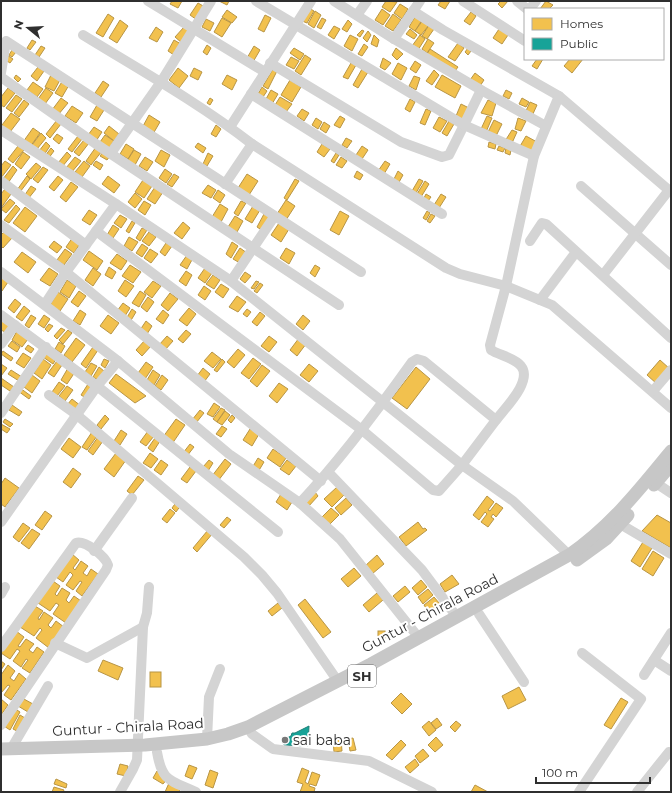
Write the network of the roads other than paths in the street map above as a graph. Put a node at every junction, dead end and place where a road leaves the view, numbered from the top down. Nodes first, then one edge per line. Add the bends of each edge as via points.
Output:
1 (148, 1) edge
2 (212, 1) edge
3 (256, 1) edge
4 (311, 1) edge
5 (367, 1) edge
6 (420, 1) edge
7 (463, 1) edge
8 (517, 1) edge
9 (336, 2) edge
10 (528, 8) edge
11 (413, 10) junction
12 (357, 15) junction
13 (296, 25) junction
14 (194, 30) junction
15 (83, 35) dead end
16 (394, 39) junction
17 (524, 40) edge
18 (1, 67) edge
19 (268, 68) junction
20 (1, 77) edge
21 (161, 82) junction
22 (481, 90) junction
23 (251, 94) junction
24 (559, 96) junction
25 (132, 124) junction
26 (464, 125) junction
27 (546, 126) junction
28 (230, 127) junction
29 (1, 130) edge
30 (252, 144) junction
31 (111, 153) junction
32 (534, 156) junction
33 (1, 181) edge
34 (225, 184) junction
35 (581, 186) dead end
36 (670, 191) edge
37 (116, 204) junction
38 (442, 214) dead end
39 (274, 217) junction
40 (1, 226) edge
41 (96, 231) junction
42 (635, 234) junction
43 (530, 241) dead end
44 (86, 245) junction
45 (254, 249) junction
46 (576, 252) junction
47 (671, 265) edge
48 (1, 272) edge
49 (66, 272) junction
50 (361, 272) dead end
51 (603, 275) junction
52 (231, 281) junction
53 (506, 286) junction
54 (540, 300) junction
55 (45, 304) junction
56 (339, 305) dead end
57 (1, 315) edge
58 (15, 325) junction
59 (671, 338) edge
60 (1, 344) edge
61 (46, 347) junction
62 (118, 361) junction
63 (671, 370) edge
64 (97, 386) junction
65 (653, 391) junction
66 (49, 395) dead end
67 (384, 401) junction
68 (671, 408) edge
69 (1, 413) edge
70 (77, 415) junction
71 (496, 420) junction
72 (362, 430) junction
73 (671, 451) edge
74 (462, 464) junction
75 (671, 465) edge
76 (328, 472) junction
77 (321, 481) junction
78 (656, 483) junction
79 (671, 493) edge
80 (132, 498) dead end
81 (300, 503) junction
82 (1, 522) edge
83 (620, 524) junction
84 (278, 532) dead end
85 (94, 550) junction
86 (671, 554) edge
87 (569, 555) junction
88 (149, 587) dead end
89 (479, 614) junction
90 (457, 617) junction
91 (143, 627) junction
92 (671, 633) edge
93 (419, 638) junction
94 (55, 643) junction
95 (1, 648) edge
96 (582, 654) dead end
97 (654, 660) junction
98 (220, 669) dead end
99 (671, 670) edge
100 (644, 675) dead end
101 (337, 680) junction
102 (524, 682) dead end
103 (48, 686) dead end
104 (1, 725) edge
105 (250, 731) junction
106 (207, 739) junction
107 (6, 749) edge
108 (137, 749) junction
109 (157, 752) junction
110 (668, 752) dead end
111 (1, 758) edge
112 (417, 789) edge
113 (120, 792) edge
114 (196, 792) edge
115 (432, 792) edge
116 (579, 792) edge
117 (637, 792) edge

1 - 14 street
2 - 14 street
3 - 13 street
4 - 13 street
5 - 12 street
6 - 11 street
7 - 17 street
8 - 10 street
9 - 12 street
11 - 16 street
11 - 24 street via 443,30
12 - 16 street
13 - 19 street
13 - 26 street
14 - 19 street
14 - 21 street
15 - 21 street
16 - 22 street
18 - 25 street via 6,41
19 - 23 street
19 - 26 street via 401,142 442,157 449,155
20 - 31 street
21 - 25 street
21 - 28 street
22 - 26 street
22 - 27 street
23 - 28 street
23 - 38 street
24 - 27 street
24 - 36 street
25 - 31 street
25 - 34 street
26 - 32 street
27 - 32 street
28 - 30 street
29 - 37 street
30 - 34 street
30 - 53 street via 446,268
31 - 45 street
32 - 53 street
33 - 44 street
34 - 39 street
35 - 42 street
36 - 42 street
37 - 41 street
37 - 52 street
39 - 45 street
39 - 50 street
40 - 49 street
41 - 44 street
41 - 72 street
42 - 47 street
42 - 51 street
43 - 46 street via 544,223
44 - 49 street
45 - 52 street
45 - 56 street
46 - 51 street
46 - 54 street
48 - 55 street
49 - 55 street
49 - 77 street
51 - 59 street
52 - 67 street
53 - 54 street
53 - 71 street via 489,348 522,366 524,379 522,386
54 - 65 street via 568,317
55 - 62 street
57 - 58 street
58 - 60 street
58 - 61 street
61 - 64 street
61 - 69 street
62 - 64 street
62 - 81 street via 229,454
63 - 65 street
64 - 70 street
64 - 84 street
65 - 68 street
66 - 70 street
67 - 71 street via 412,362 421,359
67 - 72 street
67 - 74 street
70 - 82 street
70 - 101 street via 257,570 277,594
71 - 74 street
72 - 74 street via 433,490 439,491
72 - 76 street
73 - 87 main road, Guntur - Chirala Road / SH via 613,519
74 - 87 street via 513,501
75 - 78 main road, Guntur - Chirala Road / SH
76 - 77 street
76 - 90 street via 422,570
77 - 81 street
78 - 79 street
78 - 83 main road, Guntur - Chirala Road / SH
80 - 85 street
81 - 93 street via 340,539
83 - 86 street
83 - 89 main road, Guntur - Chirala Road / SH via 606,539 582,557
85 - 94 street via 106,561 106,570
85 - 95 street via 83,543 76,543
87 - 90 main road, Guntur - Chirala Road / SH
88 - 91 street
89 - 102 street
89 - 105 main road, Guntur - Chirala Road / SH
90 - 93 main road, Guntur - Chirala Road / SH
91 - 94 street via 87,658
91 - 108 street
92 - 97 street
93 - 101 main road, Guntur - Chirala Road / SH
94 - 104 street
96 - 116 street via 641,699
97 - 99 street
97 - 100 street
98 - 106 street via 209,697
101 - 105 main road, Guntur - Chirala Road / SH
103 - 107 street
105 - 106 main road, Guntur - Chirala Road / SH
105 - 109 main road, Guntur - Chirala Road / SH via 207,748
105 - 112 street via 270,747 369,761
106 - 108 main road, Guntur - Chirala Road / SH
107 - 108 main road, Guntur - Chirala Road / SH
108 - 109 main road, Guntur - Chirala Road / SH
108 - 111 main road, Guntur - Chirala Road / SH
108 - 113 street via 135,765
109 - 114 street via 165,776
110 - 117 street
112 - 115 street

